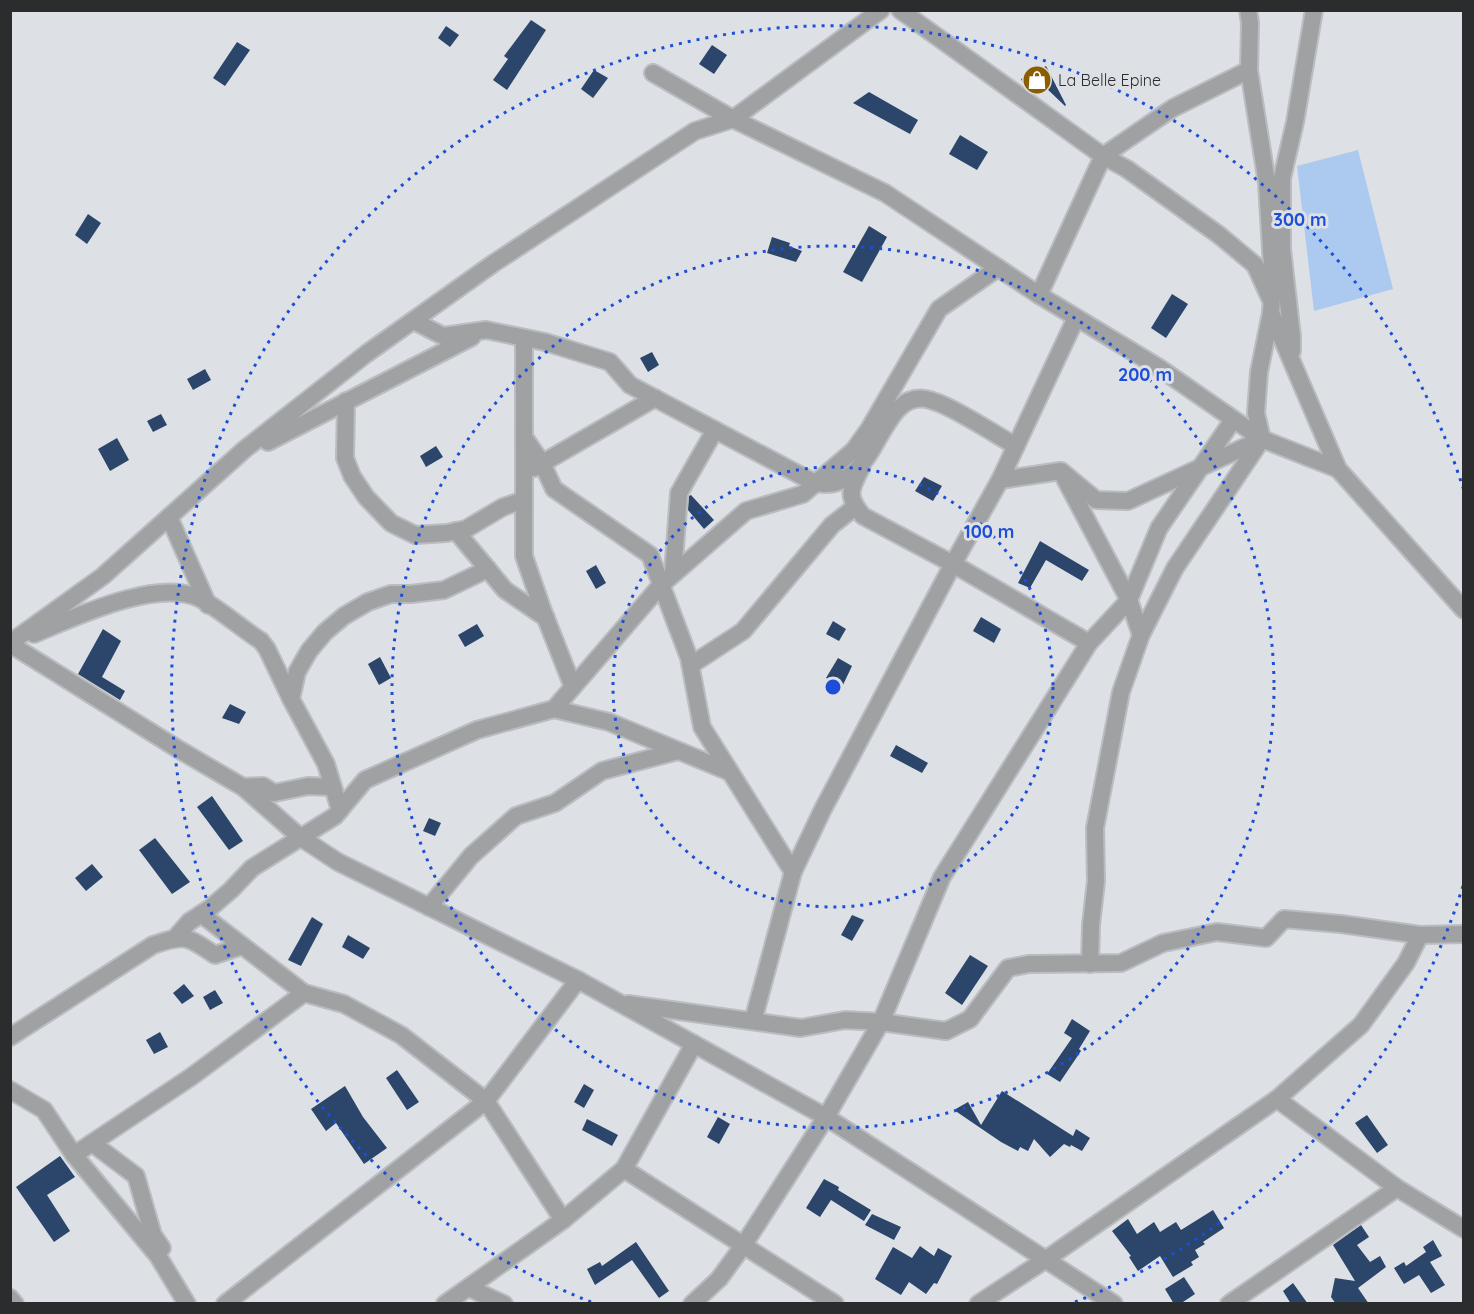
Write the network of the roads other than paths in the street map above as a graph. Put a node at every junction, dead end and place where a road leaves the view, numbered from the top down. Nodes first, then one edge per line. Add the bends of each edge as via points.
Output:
1 (881, 10) edge
2 (900, 10) edge
3 (1248, 10) edge
4 (1314, 10) edge
5 (1249, 70) junction
6 (653, 73) dead end
7 (733, 119) junction
8 (1103, 156) junction
9 (998, 268) junction
10 (1039, 295) junction
11 (1272, 307) junction
12 (1076, 318) junction
13 (414, 321) junction
14 (486, 330) junction
15 (525, 338) junction
16 (1291, 360) junction
17 (655, 398) junction
18 (346, 401) junction
19 (1233, 420) junction
20 (715, 430) junction
21 (524, 437) junction
22 (1262, 440) junction
23 (1016, 446) junction
24 (542, 463) junction
25 (863, 465) junction
26 (1201, 466) junction
27 (1338, 469) junction
28 (221, 470) junction
29 (1061, 471) junction
30 (524, 473) junction
31 (1000, 480) junction
32 (815, 483) junction
33 (524, 500) junction
34 (855, 507) junction
35 (170, 517) junction
36 (456, 531) junction
37 (953, 564) junction
38 (488, 569) junction
39 (667, 580) junction
40 (1129, 600) junction
41 (208, 605) junction
42 (1464, 610) edge
43 (546, 618) junction
44 (1141, 635) junction
45 (1089, 643) junction
46 (10, 644) edge
47 (690, 665) junction
48 (573, 687) junction
49 (291, 699) junction
50 (554, 709) junction
51 (678, 751) junction
52 (730, 772) junction
53 (243, 787) junction
54 (333, 787) junction
55 (340, 810) junction
56 (300, 837) junction
57 (793, 872) junction
58 (429, 907) junction
59 (201, 914) junction
60 (1464, 934) edge
61 (1420, 935) junction
62 (176, 937) junction
63 (242, 946) junction
64 (1090, 964) junction
65 (578, 980) junction
66 (304, 993) junction
67 (619, 1002) junction
68 (753, 1021) junction
69 (881, 1022) junction
70 (10, 1037) edge
71 (694, 1044) junction
72 (10, 1090) edge
73 (1277, 1099) junction
74 (486, 1101) junction
75 (826, 1117) junction
76 (92, 1143) junction
77 (74, 1155) junction
78 (624, 1169) junction
79 (1397, 1188) junction
80 (563, 1220) junction
81 (1464, 1229) edge
82 (743, 1246) junction
83 (1045, 1260) junction
84 (469, 1288) junction
85 (10, 1298) edge
86 (15, 1304) edge
87 (187, 1304) edge
88 (199, 1304) edge
89 (225, 1304) edge
90 (445, 1304) edge
91 (504, 1304) edge
92 (692, 1304) edge
93 (835, 1304) edge
94 (978, 1304) edge
95 (1114, 1304) edge
96 (1229, 1304) edge

1 - 7 street
2 - 8 street
3 - 5 street
4 - 16 street via 1282,178 1282,249
5 - 8 street via 1173,108
5 - 11 street via 1267,183
6 - 7 street
7 - 9 street via 885,194
7 - 13 street via 695,131 494,263
8 - 10 street
8 - 11 street via 1127,169 1255,265
9 - 10 street
9 - 32 street via 939,309 869,429 854,450
10 - 12 street
11 - 16 street
11 - 22 street via 1257,393 1256,413
12 - 19 street via 1158,367
12 - 23 street
13 - 14 street via 443,336
13 - 28 street via 366,354
14 - 15 street
14 - 18 street
15 - 17 street via 610,362 630,385
15 - 21 street
16 - 27 street
17 - 20 street
17 - 24 street
18 - 28 street
18 - 36 street via 345,458 366,497 391,523 415,535
19 - 22 street
19 - 26 street
20 - 32 street
20 - 39 street via 679,493
21 - 24 street
21 - 30 street
22 - 26 street
22 - 27 street
22 - 44 street via 1175,568
23 - 25 street via 941,404 910,399 885,426
23 - 31 street
24 - 30 street
24 - 39 street via 554,489 650,555
25 - 32 street via 843,480 827,486
25 - 34 street via 852,487
26 - 29 street via 1128,501 1096,500
26 - 40 street via 1159,528
27 - 42 street
28 - 35 street
29 - 31 street
29 - 40 street
30 - 33 street
31 - 37 street
32 - 39 street via 803,494 746,511
33 - 36 street
33 - 43 street via 525,556
34 - 37 street via 863,516
34 - 47 street via 832,525 743,631
35 - 41 street
35 - 46 street via 103,576
36 - 38 street
37 - 45 street
37 - 57 street
38 - 43 street via 505,590
38 - 49 street via 444,590 391,594 344,616 309,651 297,672
39 - 47 street
39 - 48 street
40 - 44 street
40 - 45 street
41 - 46 street via 179,592 128,598
41 - 49 street via 261,641
43 - 48 street
44 - 64 street via 1121,692 1095,828
45 - 69 street via 942,877
46 - 53 street
47 - 52 street via 702,727
48 - 50 street
49 - 54 street via 326,764
50 - 51 street via 609,722
50 - 55 street via 477,730 365,780
51 - 52 street
51 - 58 street via 602,771 555,803 516,816 471,856
52 - 57 street
53 - 54 street via 263,786 274,793 308,786
53 - 56 street
54 - 55 street
55 - 56 street
56 - 58 street via 338,862
56 - 59 street via 252,868
57 - 68 street
58 - 65 street
59 - 62 street
59 - 63 street
60 - 61 street
61 - 64 street via 1284,919 1266,938 1217,932 1163,943 1121,963
61 - 73 street via 1406,963 1361,1025
62 - 63 street via 191,939 215,955
62 - 70 street via 153,945
63 - 66 street
64 - 69 street via 1008,968 970,1019 946,1031
65 - 67 street
65 - 74 street
66 - 74 street via 344,1004 401,1035
66 - 76 street via 191,1077
67 - 68 street
67 - 71 street
68 - 69 street via 801,1028 845,1020
69 - 75 street
71 - 75 street
71 - 78 street
72 - 77 street via 44,1110
73 - 79 street
73 - 83 street
74 - 80 street
74 - 89 street
75 - 82 street
75 - 83 street
76 - 77 street
76 - 88 street via 136,1176 153,1235
77 - 87 street via 158,1256
78 - 80 street
78 - 82 street
79 - 81 street
79 - 96 street
80 - 84 street
82 - 92 street via 719,1279
82 - 93 street
83 - 94 street
83 - 95 street
84 - 90 street
84 - 91 street
85 - 86 street

